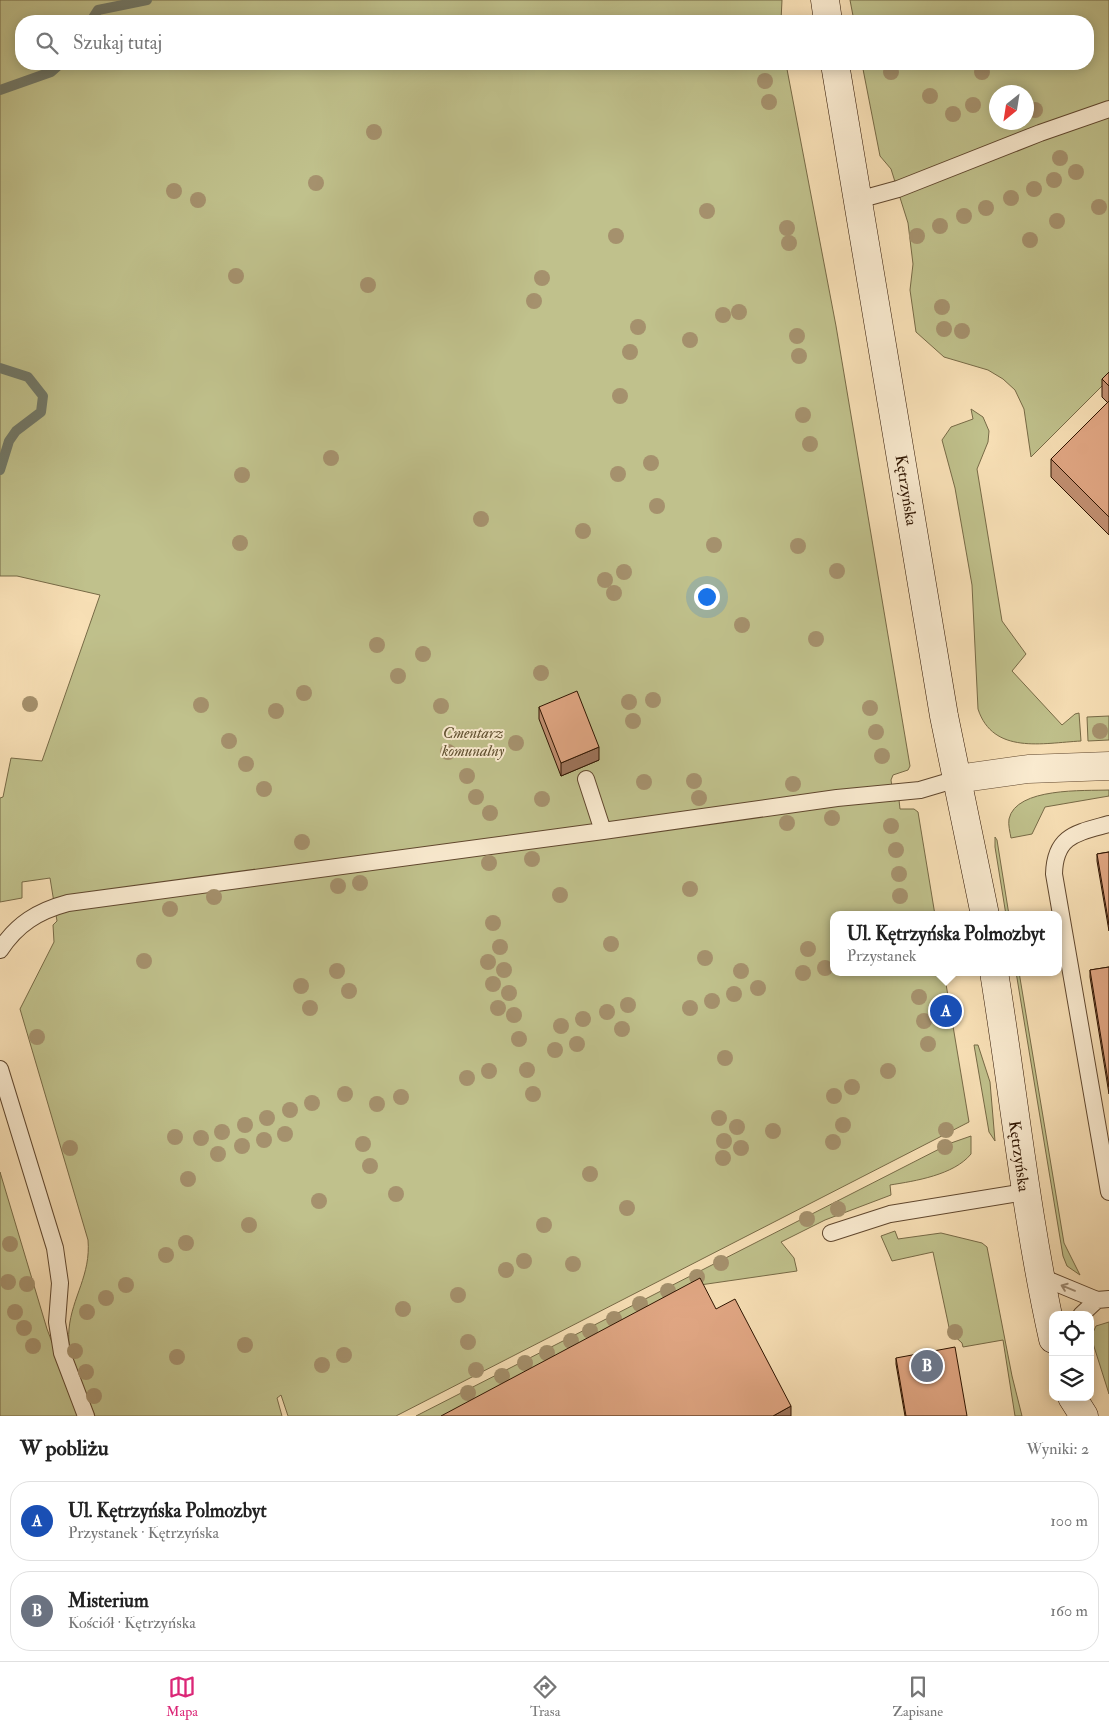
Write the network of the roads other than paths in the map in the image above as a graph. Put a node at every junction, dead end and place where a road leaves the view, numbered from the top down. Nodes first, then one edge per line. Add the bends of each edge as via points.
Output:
1 (824, 0) edge
2 (827, 15) edge
3 (836, 70) edge
4 (1109, 109) edge
5 (858, 200) junction
6 (1109, 766) edge
7 (586, 779) dead end
8 (957, 779) junction
9 (1109, 824) edge
10 (603, 830) junction
11 (984, 911) edge
12 (1060, 911) edge
13 (1062, 920) edge
14 (0, 950) edge
15 (995, 976) edge
16 (0, 1069) edge
17 (1024, 1192) junction
18 (1109, 1192) edge
19 (831, 1233) dead end
20 (1039, 1276) junction
21 (1103, 1299) edge
22 (1086, 1311) edge
23 (1049, 1321) edge
24 (1070, 1401) edge
25 (1073, 1401) edge
26 (86, 1416) edge
27 (1071, 1416) edge
28 (1084, 1416) edge

1 - 2 main road
3 - 5 main road, Kętrzyńska
4 - 5 lane via 898,190
5 - 8 main road, Kętrzyńska
6 - 8 main road via 1028,769
7 - 10 lane
8 - 10 lane via 920,790
8 - 11 main road, Kętrzyńska
9 - 12 lane via 1074,834 1058,852 1054,874
10 - 14 lane via 68,903 28,918 8,937
13 - 18 lane
15 - 17 main road, Kętrzyńska
16 - 26 lane via 55,1248 60,1283 57,1322 62,1353
17 - 19 lane via 890,1214
17 - 20 main road, Kętrzyńska
21 -> 20 lane
20 - 23 main road, Kętrzyńska
21 - 22 lane
24 - 27 main road
25 - 28 main road

